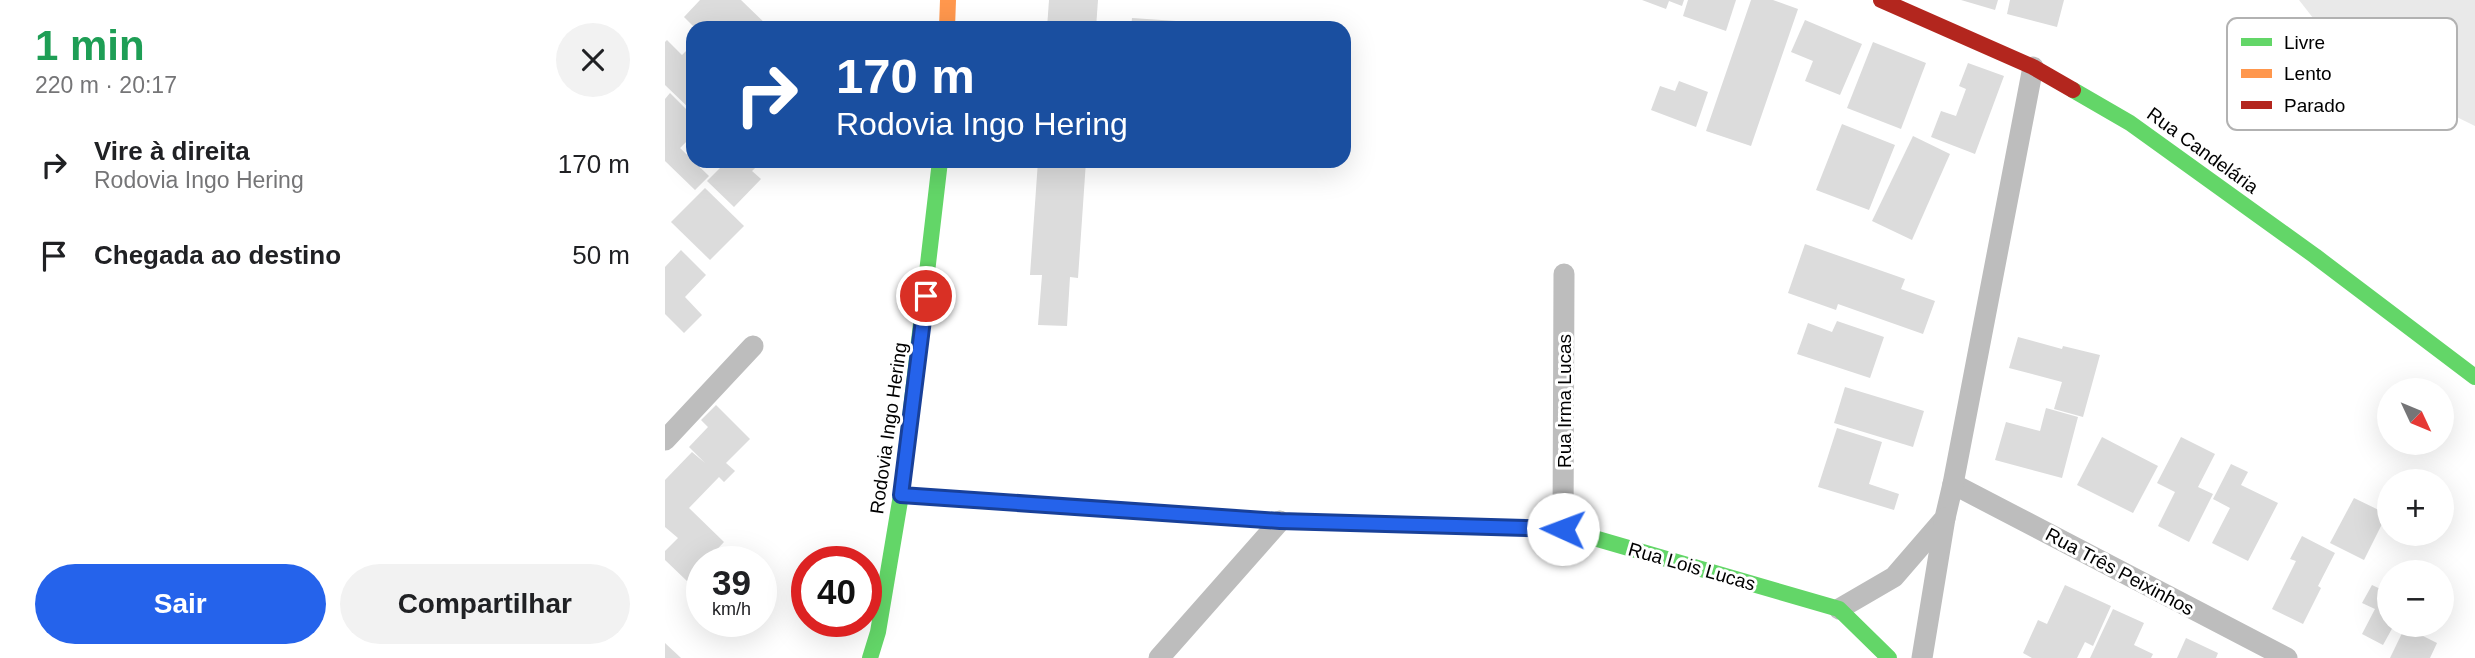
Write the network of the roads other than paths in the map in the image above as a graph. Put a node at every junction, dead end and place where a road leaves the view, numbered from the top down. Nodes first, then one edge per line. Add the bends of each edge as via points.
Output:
1 (949, 0) edge
2 (1881, 0) edge
3 (948, 21) edge
4 (2032, 67) junction
5 (939, 168) edge
6 (1564, 274) dead end
7 (753, 346) dead end
8 (2475, 377) edge
9 (665, 440) edge
10 (1954, 484) junction
11 (901, 495) junction
12 (1945, 519) junction
13 (1280, 521) junction
14 (1563, 529) junction
15 (1839, 609) junction
16 (870, 658) edge
17 (1159, 658) edge
18 (1889, 658) edge
19 (1922, 658) edge
20 (2287, 658) edge

1 - 3 main road
2 - 4 main road, Rua Candelária
4 - 8 main road, Rua Candelária via 2130,123
4 - 10 street
5 - 11 main road, Rodovia Ingo Hering
6 - 14 street, Rua Irma Lucas
7 - 9 street
10 - 12 street
10 - 20 street, Rua Três Peixinhos
11 - 13 main road, Rua Lois Lucas
11 - 16 main road, Rodovia Ingo Hering
12 - 15 street via 1894,577
12 - 19 street
13 - 14 main road, Rua Lois Lucas
13 - 17 street
14 - 15 main road, Rua Lois Lucas
15 - 18 main road

